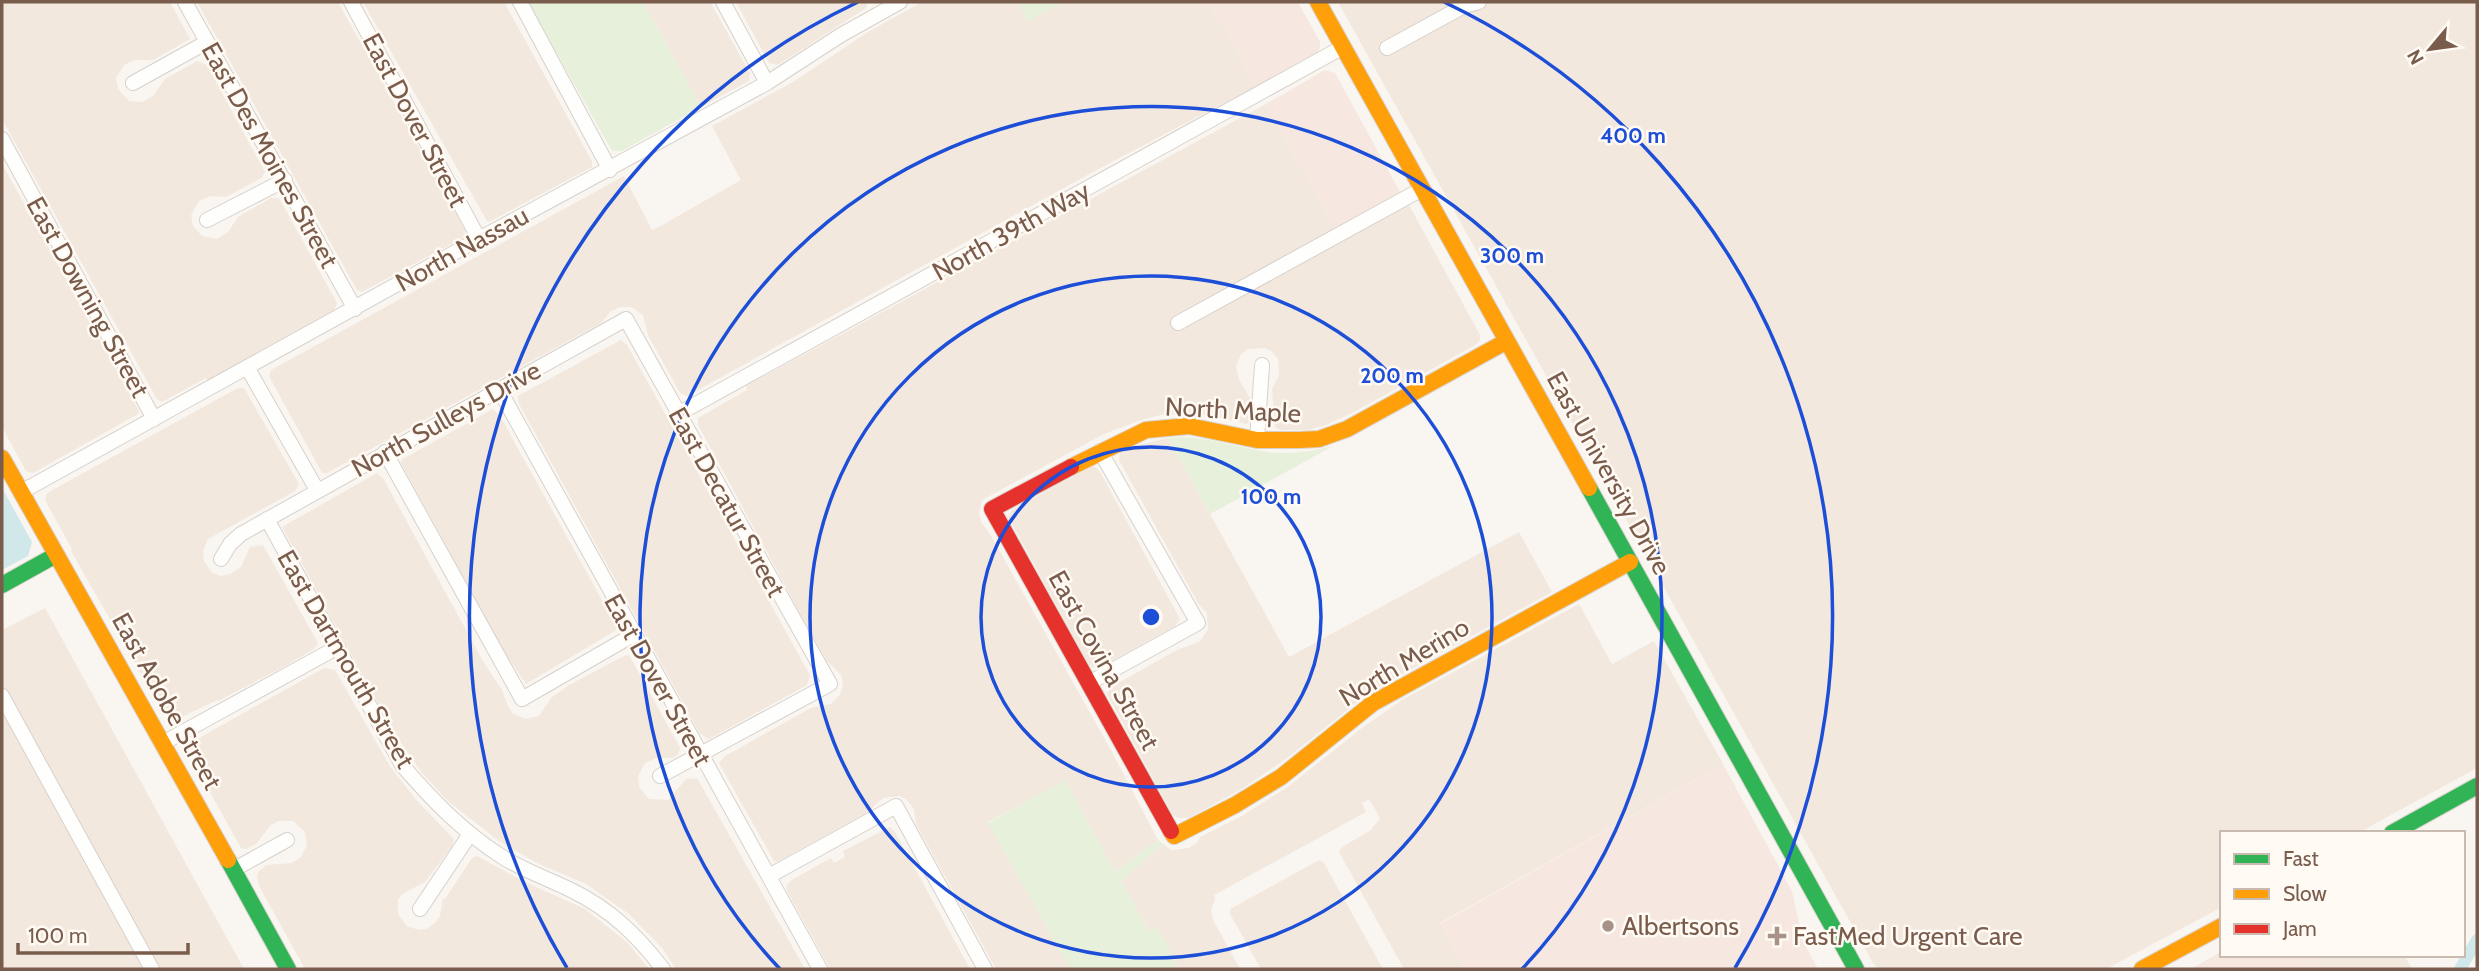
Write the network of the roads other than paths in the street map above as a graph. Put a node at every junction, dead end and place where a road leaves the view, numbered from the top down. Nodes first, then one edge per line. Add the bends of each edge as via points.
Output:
1 (185, 2) edge
2 (351, 2) edge
3 (520, 2) edge
4 (723, 2) edge
5 (1318, 2) edge
6 (1479, 2) edge
7 (890, 4) edge
8 (207, 42) junction
9 (1343, 47) junction
10 (1387, 48) dead end
11 (133, 83) dead end
12 (767, 83) junction
13 (2, 139) edge
14 (610, 170) junction
15 (285, 180) junction
16 (1422, 189) junction
17 (207, 220) dead end
18 (479, 239) junction
19 (355, 309) junction
20 (626, 320) joint
21 (1178, 323) dead end
22 (1507, 341) junction
23 (1262, 365) dead end
24 (247, 368) junction
25 (499, 389) junction
26 (678, 414) junction
27 (154, 419) junction
28 (1257, 440) junction
29 (1100, 451) junction
30 (385, 452) junction
31 (2, 458) edge
32 (317, 490) junction
33 (21, 492) junction
34 (992, 509) joint
35 (267, 519) junction
36 (56, 555) junction
37 (221, 559) dead end
38 (1630, 562) junction
39 (2, 584) edge
40 (633, 635) junction
41 (338, 647) junction
42 (1090, 683) junction
43 (2, 696) edge
44 (163, 743) junction
45 (701, 755) junction
46 (660, 776) dead end
47 (2477, 786) edge
48 (2396, 831) edge
49 (470, 835) junction
50 (1174, 836) joint
51 (287, 840) dead end
52 (233, 870) junction
53 (769, 876) junction
54 (420, 909) dead end
55 (2220, 927) edge
56 (152, 969) edge
57 (288, 969) edge
58 (663, 969) edge
59 (820, 969) edge
60 (985, 969) edge
61 (1856, 969) edge
62 (2142, 969) edge

1 - 8 street, East Des Moines Street
2 - 18 street, East Dover Street
3 - 14 street
4 - 12 street
5 - 9 street, East University Drive
6 - 10 street
7 - 12 street, North Nassau
8 - 11 street
8 - 15 street, East Des Moines Street
9 - 16 street, East University Drive
9 - 26 street, North 39th Way
12 - 14 street, North Nassau
13 - 27 street, East Downing Street
14 - 18 street, North Nassau
15 - 17 street
15 - 19 street, East Des Moines Street
16 - 21 street
16 - 22 street, East University Drive
18 - 19 street, North Nassau
19 - 24 street, North Nassau
20 - 25 street, North Sulleys Drive
20 - 26 street, East Decatur Street
22 - 28 street, North Maple via 1347,429 1319,439
22 - 38 street, East University Drive
23 - 28 street
24 - 27 street, North Nassau
24 - 32 street
25 - 30 street, North Sulleys Drive
25 - 40 street, East Dover Street
26 - 45 street, East Decatur Street via 830,684
27 - 33 street, North Nassau
28 - 29 street, North Maple via 1189,426 1146,430
29 - 34 street, North Maple
29 - 42 street via 1198,623
30 - 32 street, North Sulleys Drive
30 - 40 street via 522,699
31 - 33 street, East Adobe Street
32 - 35 street, North Sulleys Drive
33 - 36 street, East Adobe Street
34 - 42 street, East Covina Street
35 - 37 street, North Sulleys Drive via 241,534
35 - 41 street, East Dartmouth Street
36 - 39 street
36 - 44 street, East Adobe Street
38 - 50 street, North Merino via 1373,703 1281,777
38 - 61 street, East University Drive
40 - 45 street, East Dover Street
41 - 44 street
41 - 49 street, East Dartmouth Street via 402,765
42 - 50 street, East Covina Street
43 - 56 street
44 - 52 street, East Adobe Street
45 - 46 street
45 - 53 street, East Dover Street
47 - 48 street
49 - 54 street
49 - 58 street, East Dartmouth Street via 505,859 607,911 645,945
51 - 52 street
52 - 57 street, East Adobe Street
53 - 59 street, East Dover Street
53 - 60 street via 896,806
55 - 62 street

